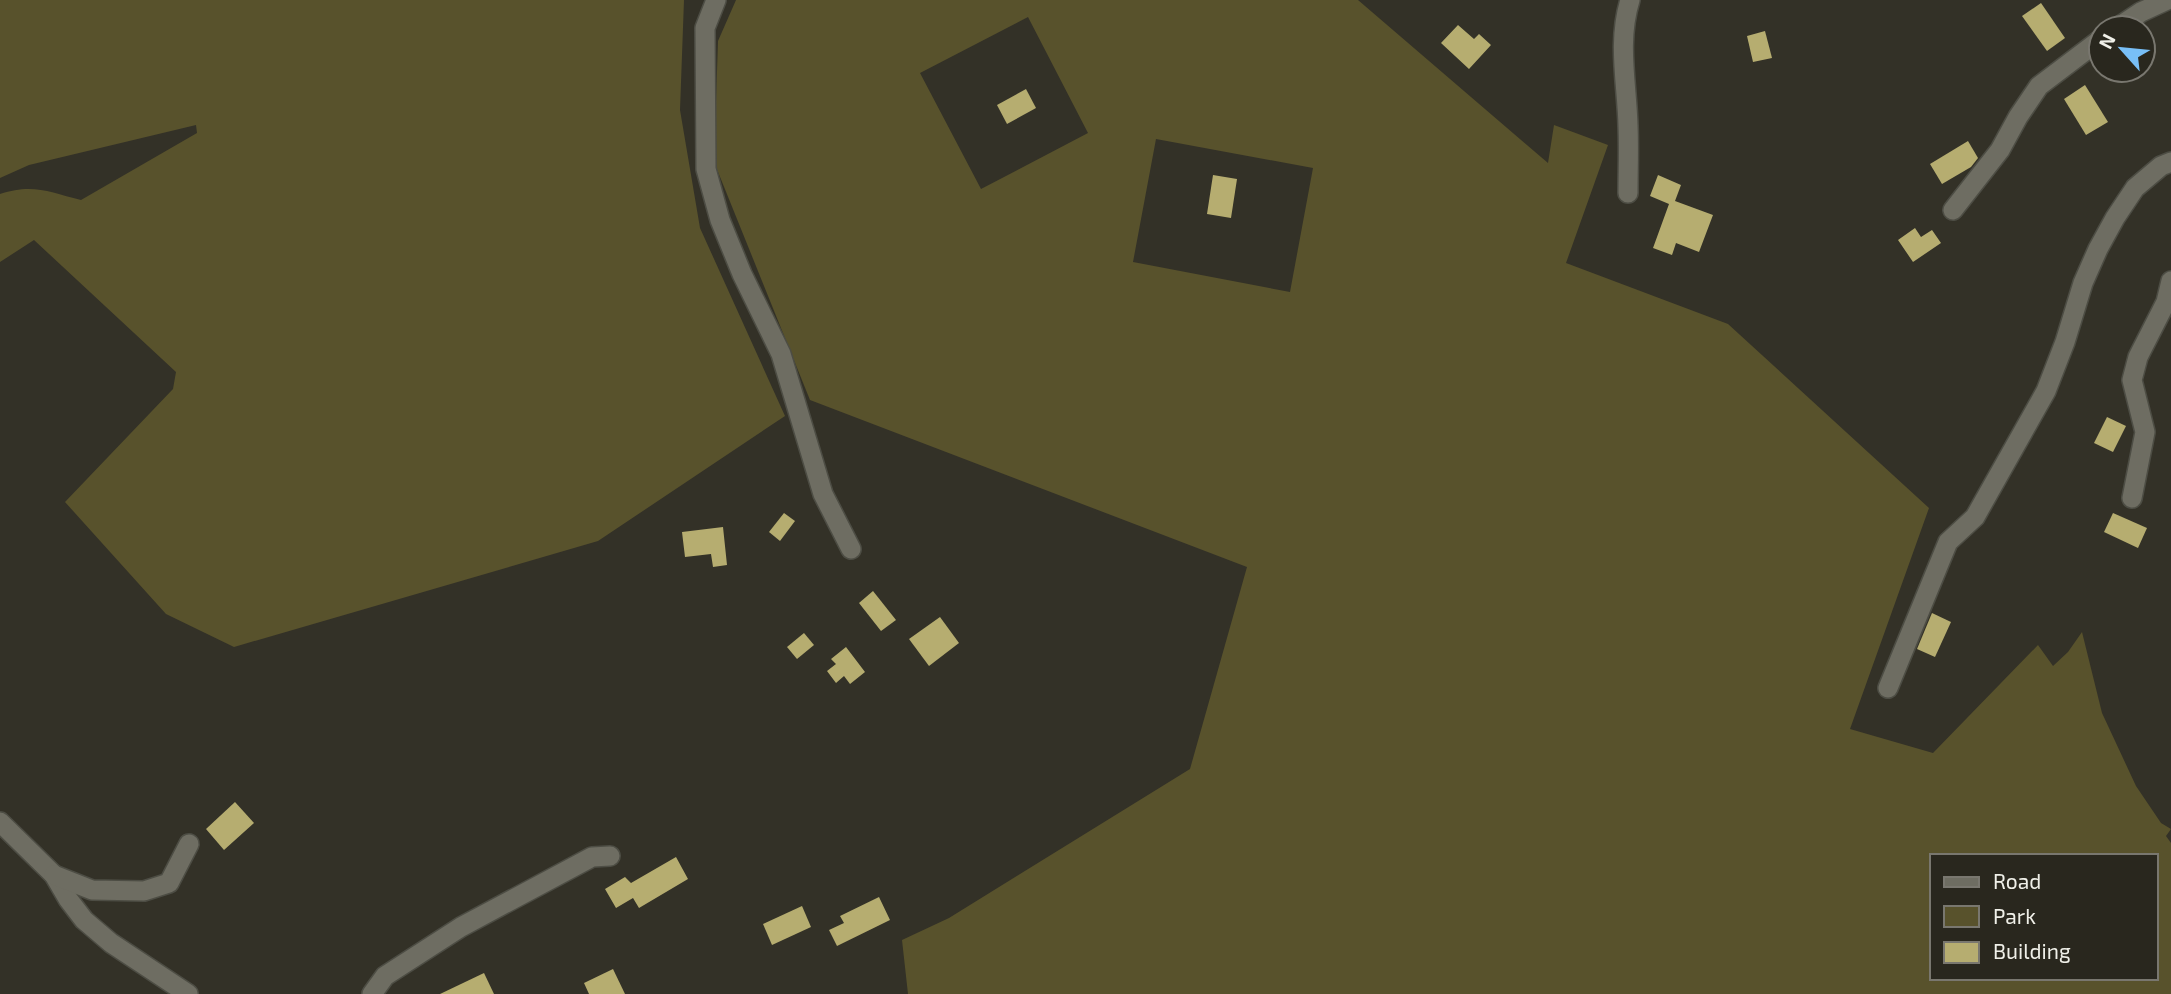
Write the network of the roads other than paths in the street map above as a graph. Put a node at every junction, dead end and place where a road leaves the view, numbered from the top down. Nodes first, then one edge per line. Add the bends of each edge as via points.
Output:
1 (716, 0) edge
2 (1630, 0) edge
3 (2167, 0) edge
4 (2138, 14) edge
5 (2087, 50) edge
6 (2171, 162) edge
7 (1628, 193) dead end
8 (1953, 210) dead end
9 (2171, 281) edge
10 (2132, 498) dead end
11 (851, 548) dead end
12 (1888, 688) dead end
13 (0, 822) edge
14 (189, 844) dead end
15 (610, 856) dead end
16 (54, 875) junction
17 (188, 994) edge
18 (372, 994) edge

1 - 11 street via 705,28 706,169 720,220 781,354 823,494
2 - 7 street via 1623,50
3 - 4 street
5 - 8 street via 2039,86 2000,150
6 - 12 street via 2135,188 2098,248 2046,391 1975,517 1948,542
9 - 10 street via 2132,380 2145,432
13 - 16 street
14 - 16 street via 169,883 144,891 92,890
15 - 18 street via 592,857 461,927 385,976
16 - 17 street via 76,909 102,935

